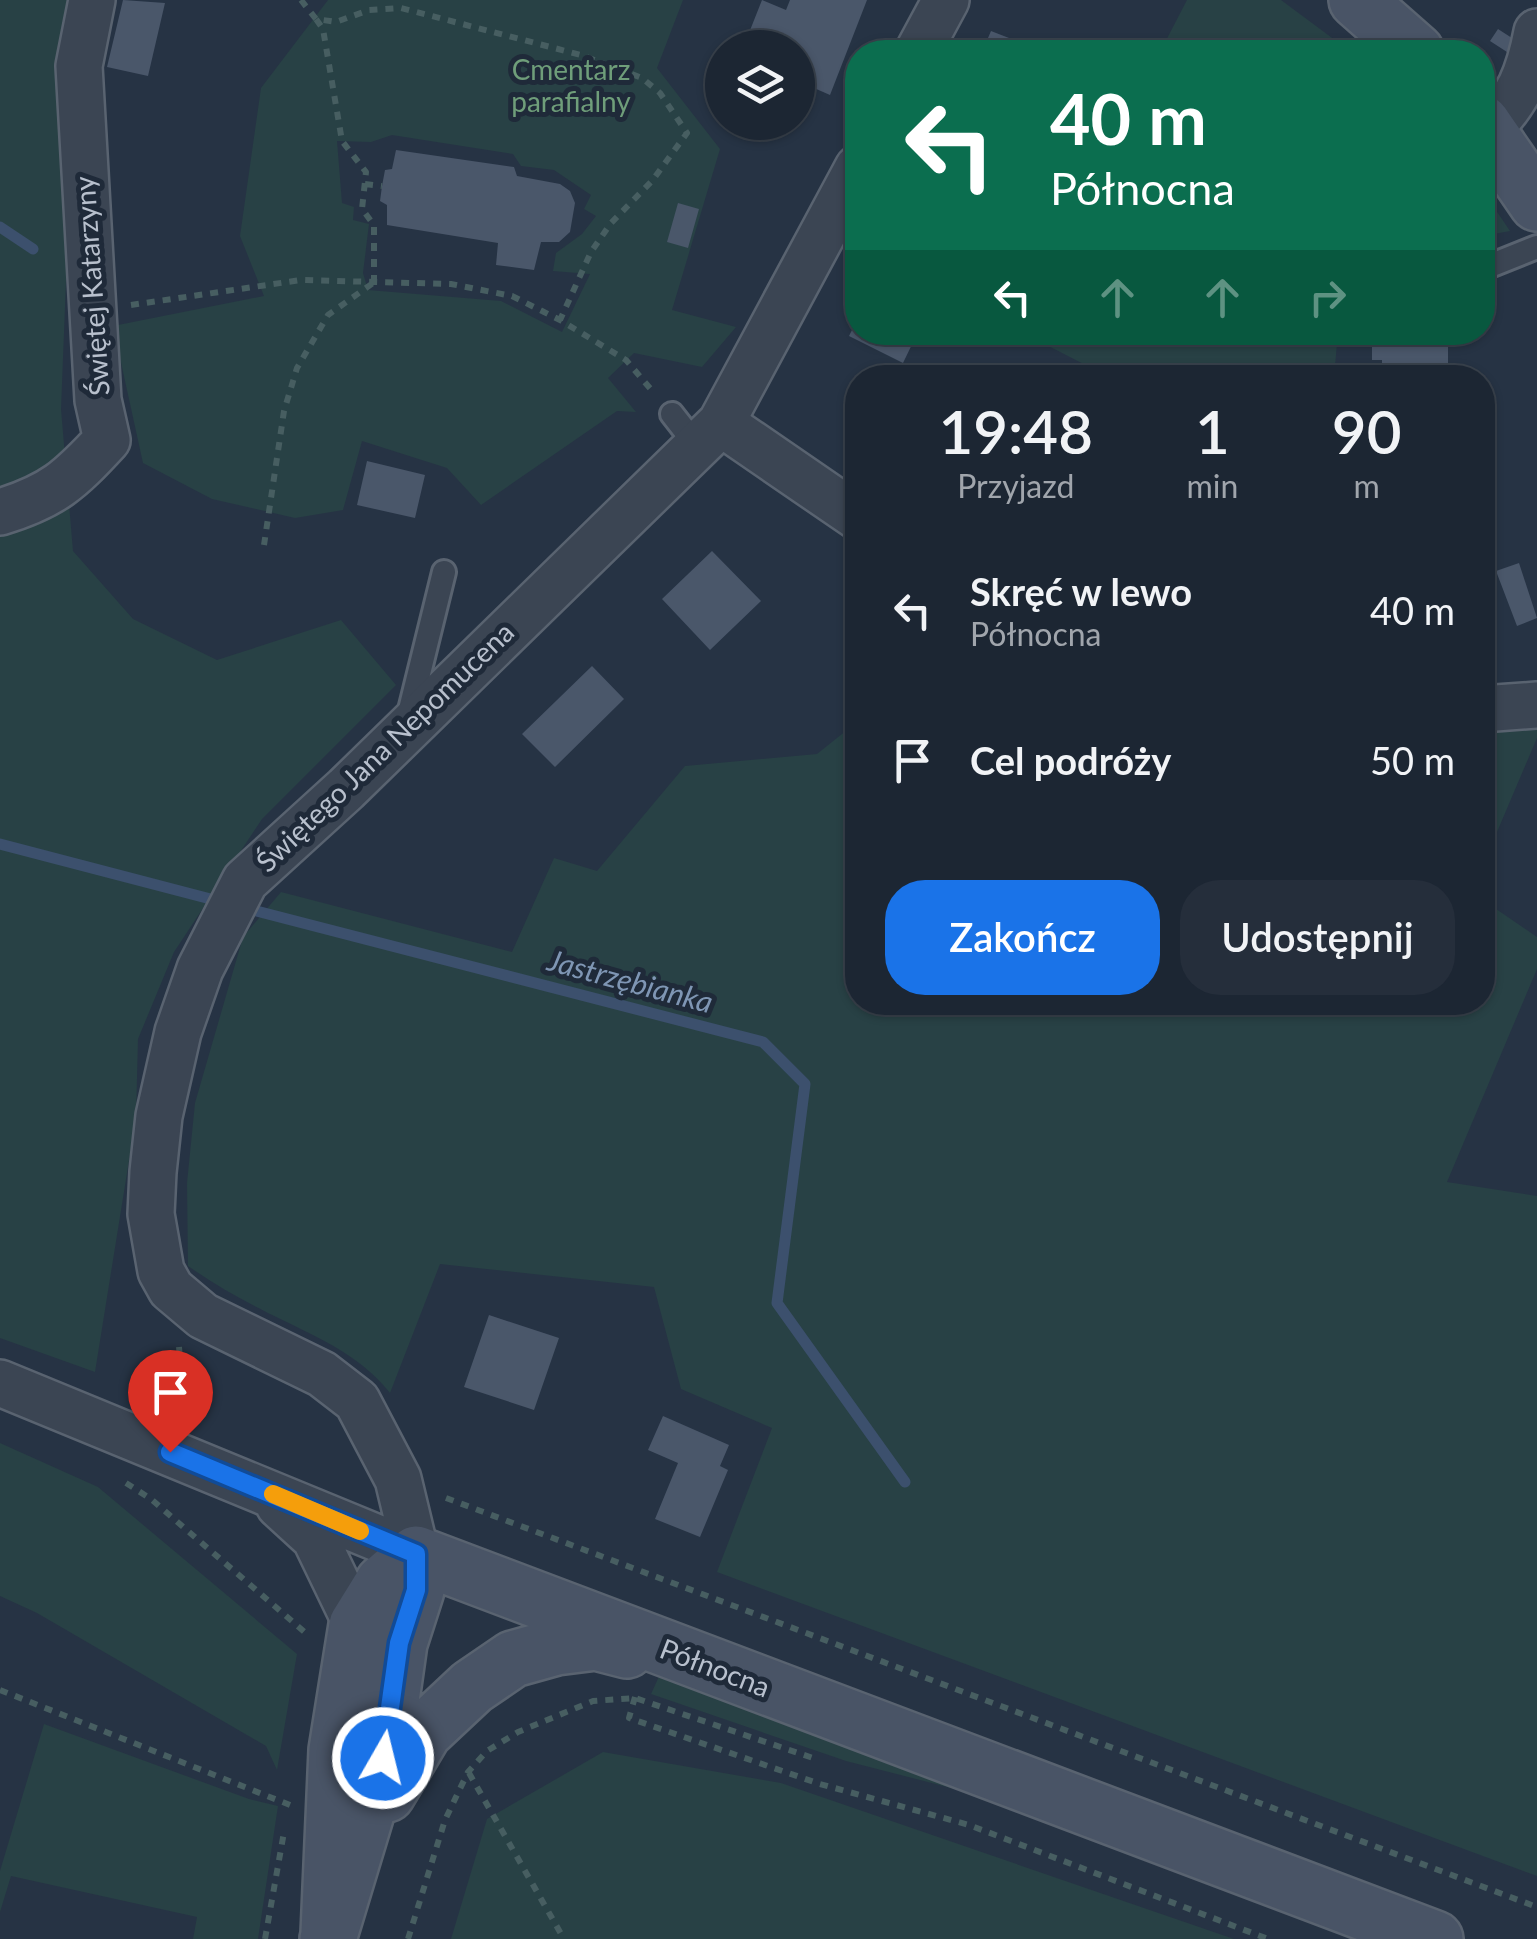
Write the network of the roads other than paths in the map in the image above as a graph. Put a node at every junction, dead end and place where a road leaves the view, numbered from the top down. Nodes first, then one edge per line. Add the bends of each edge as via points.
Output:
1 (92, 0) edge
2 (946, 0) edge
3 (1358, 0) edge
4 (1537, 32) edge
5 (924, 40) edge
6 (1403, 40) edge
7 (1509, 100) edge
8 (845, 189) edge
9 (1537, 204) edge
10 (1537, 247) edge
11 (1495, 264) edge
12 (697, 428) junction
13 (845, 510) edge
14 (0, 512) edge
15 (444, 572) dead end
16 (1537, 705) edge
17 (1495, 708) edge
18 (405, 732) junction
19 (0, 1383) edge
20 (263, 1490) junction
21 (416, 1554) junction
22 (336, 1632) junction
23 (710, 1667) junction
24 (357, 1838) junction
25 (329, 1936) edge
26 (1435, 1939) edge

1 - 14 street, Świętej Katarzyny via 79,66 91,312 107,440 50,494
2 - 5 street
3 - 6 street
4 - 7 street via 1532,61
7 - 9 street
8 - 12 street, Świętego Jana Nepomucena
10 - 11 lane
12 - 13 street
12 - 18 street, Świętego Jana Nepomucena
15 - 18 lane
16 - 17 street
18 - 21 street, Świętego Jana Nepomucena via 237,896 178,1032 159,1116 151,1214 171,1289 202,1316 322,1374 357,1401 398,1480
19 - 20 street, Północna
20 - 21 street, Północna
20 - 22 street via 315,1538
21 - 22 street
21 - 23 street, Północna
21 - 24 street via 416,1590 399,1643 383,1758
22 - 25 street
23 - 24 street via 596,1642 513,1660 424,1732
23 - 26 street, Północna
24 - 25 street

